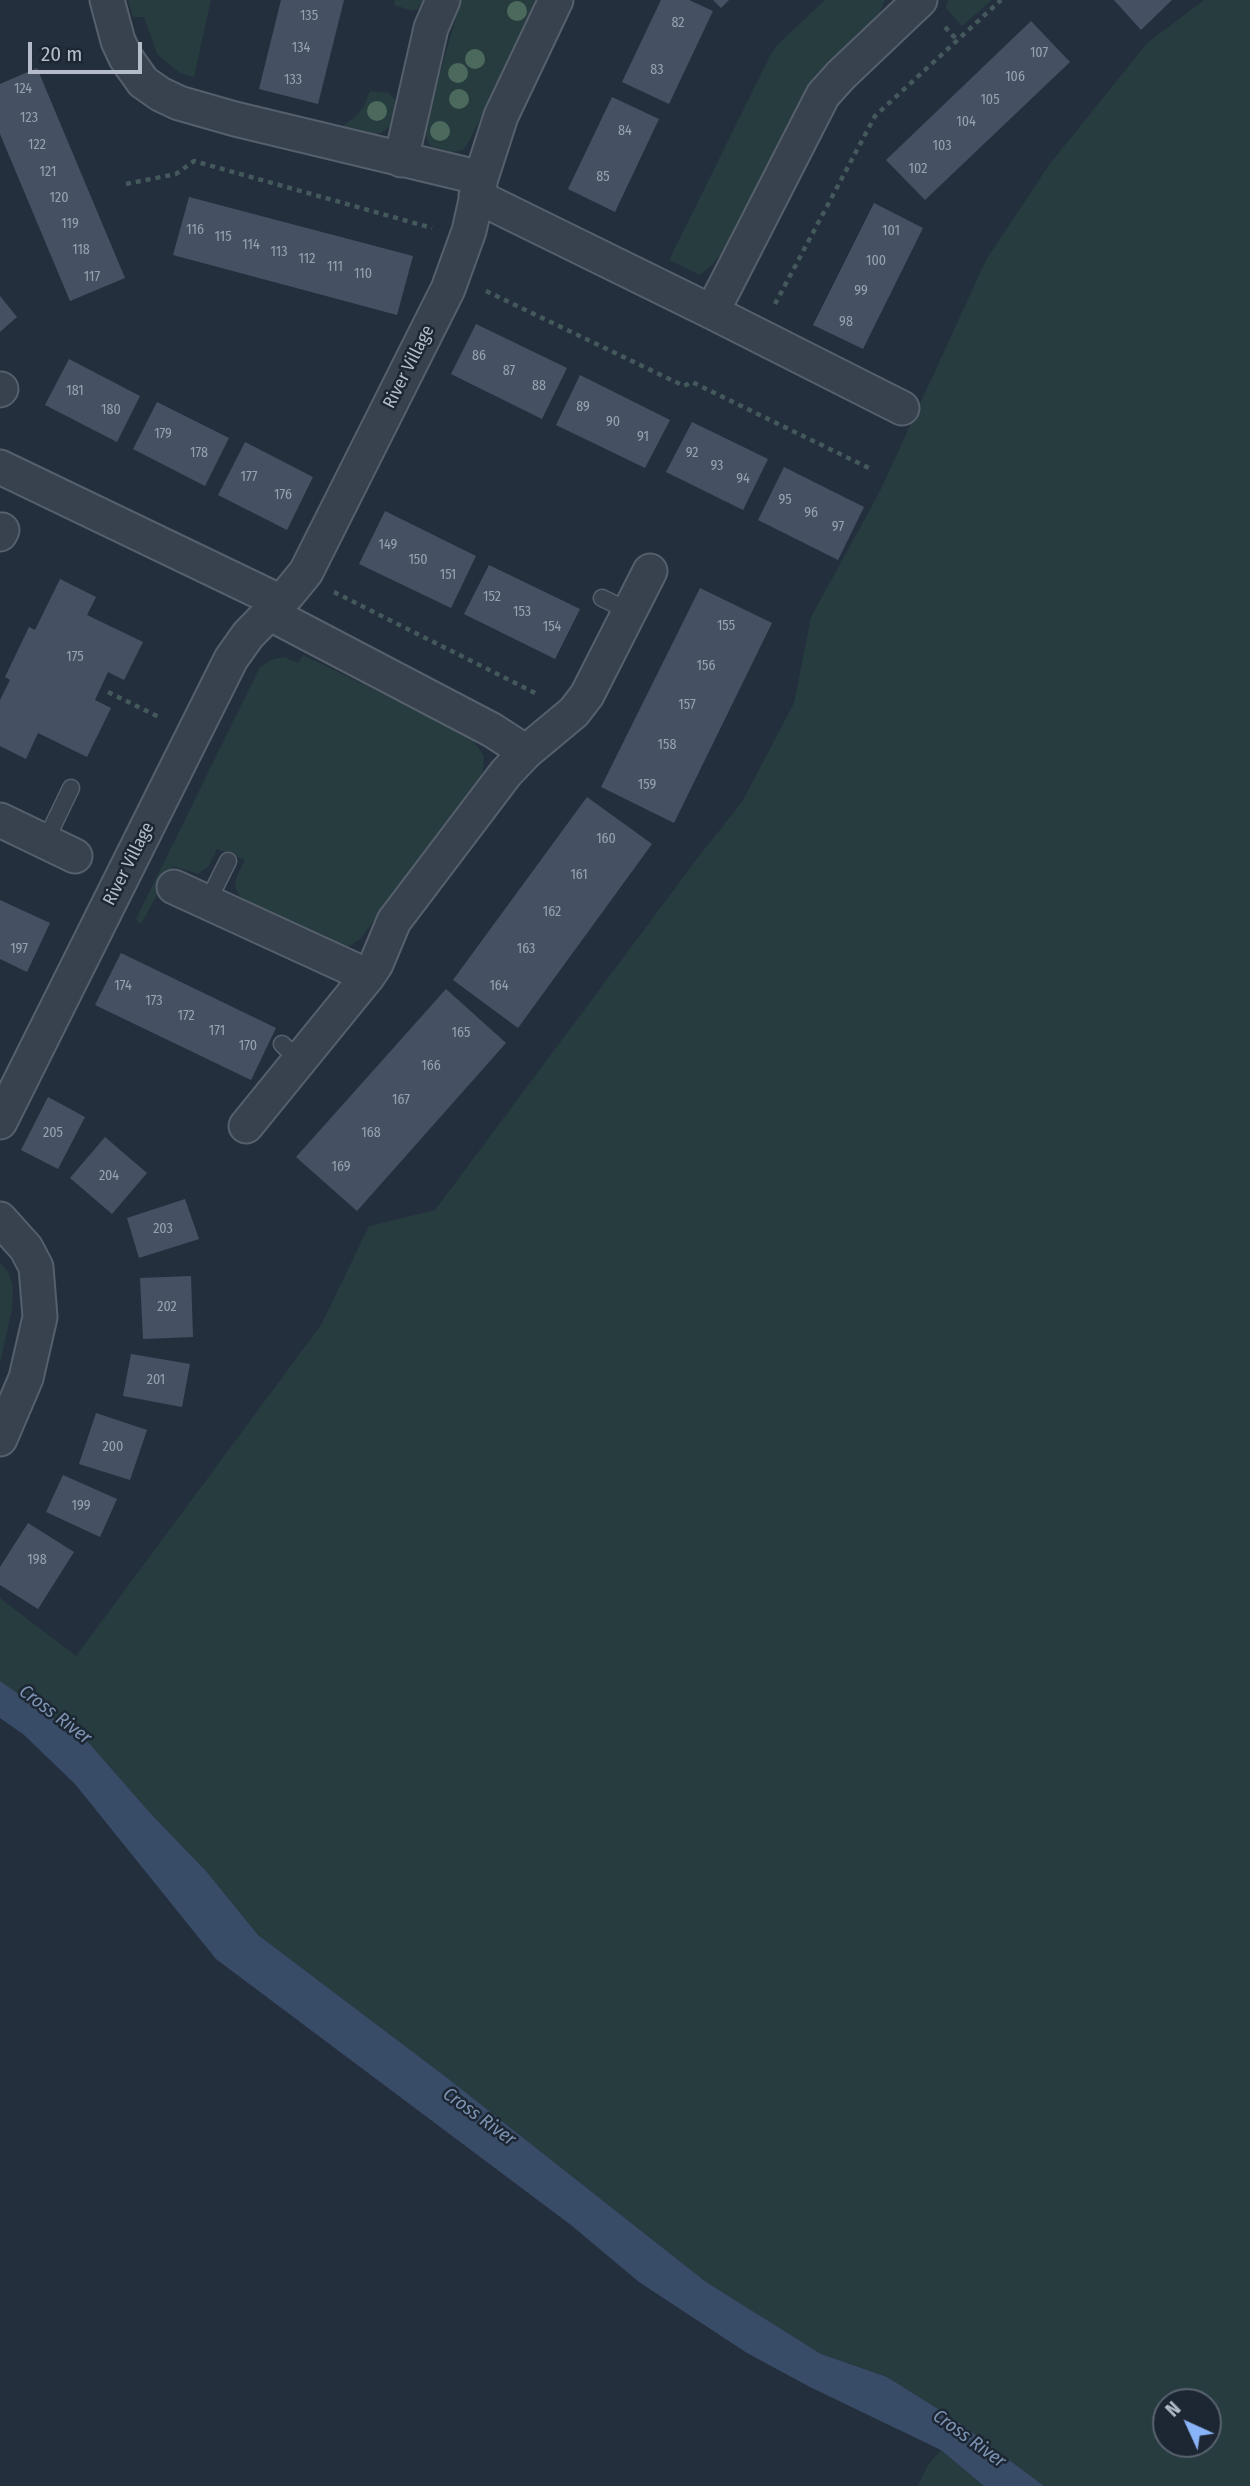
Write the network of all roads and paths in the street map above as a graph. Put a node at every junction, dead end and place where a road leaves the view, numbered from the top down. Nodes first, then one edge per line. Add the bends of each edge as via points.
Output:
1 (107, 0) edge
2 (443, 0) edge
3 (556, 0) edge
4 (920, 0) edge
5 (401, 159) junction
6 (125, 184) dead end
7 (479, 187) junction
8 (435, 228) dead end
9 (474, 286) dead end
10 (712, 312) junction
11 (902, 408) dead end
12 (0, 467) edge
13 (873, 470) dead end
14 (650, 571) dead end
15 (323, 586) dead end
16 (275, 608) junction
17 (575, 712) junction
18 (526, 752) junction
19 (71, 788) dead end
20 (0, 820) edge
21 (45, 842) junction
22 (75, 856) dead end
23 (228, 861) dead end
24 (174, 887) dead end
25 (207, 903) junction
26 (368, 976) junction
27 (0, 1122) edge
28 (246, 1126) dead end
29 (0, 1219) edge
30 (0, 1439) edge

1 - 5 street via 125,58 143,82 160,94 235,119
2 - 5 street via 429,37
3 - 7 street, River Village via 501,116
4 - 10 street via 823,95
5 - 7 street
6 - 8 path via 176,174 194,161
7 - 10 street
7 - 16 street, River Village via 448,289 325,537 298,584
9 - 13 path via 684,386 692,382
10 - 11 street
12 - 16 street
14 - 17 street via 616,604 587,695
15 - 17 path
16 - 18 street
16 - 27 street, River Village via 247,635 231,659
17 - 18 street
18 - 26 street via 409,900 387,933
19 - 21 lane
20 - 21 street
21 - 22 street
23 - 25 lane
24 - 25 street
25 - 26 street
26 - 28 street via 291,1053
29 - 30 street via 36,1267 40,1317 26,1378

